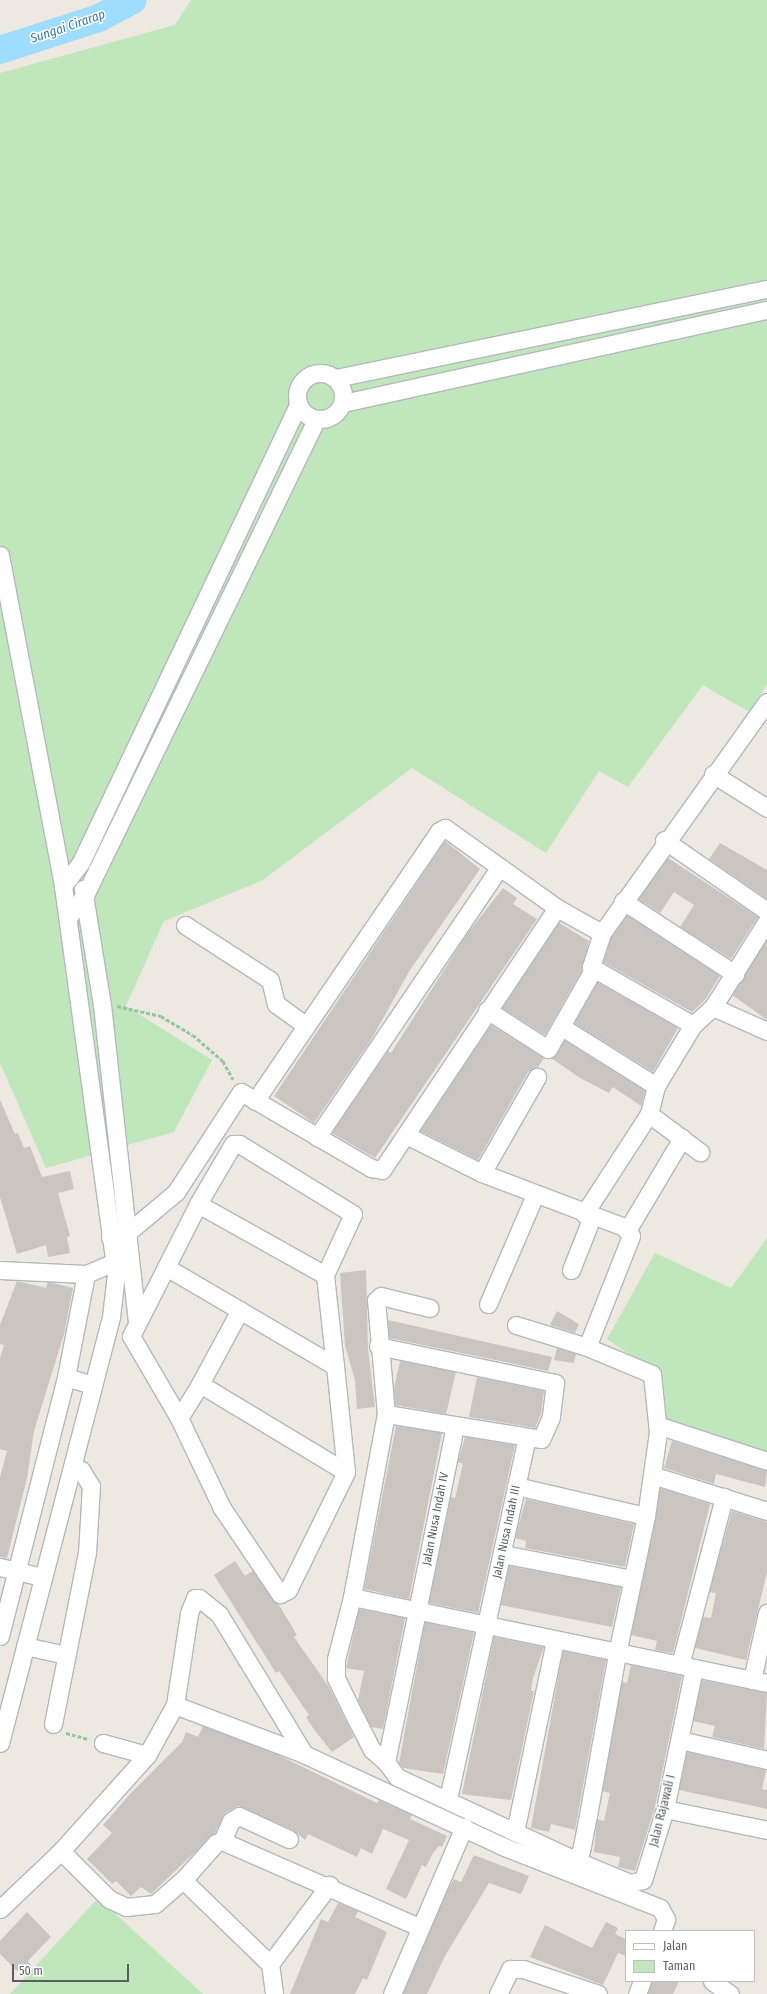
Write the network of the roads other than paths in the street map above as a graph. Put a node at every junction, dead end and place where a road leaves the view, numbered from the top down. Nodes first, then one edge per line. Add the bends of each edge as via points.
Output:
1 (767, 289) edge
2 (767, 310) edge
3 (336, 378) junction
4 (343, 403) junction
5 (298, 405) junction
6 (316, 420) junction
7 (0, 555) edge
8 (173, 668) junction
9 (189, 676) junction
10 (767, 702) edge
11 (713, 774) junction
12 (767, 808) edge
13 (664, 840) junction
14 (500, 867) junction
15 (69, 880) junction
16 (86, 893) junction
17 (623, 901) junction
18 (557, 908) junction
19 (767, 912) edge
20 (68, 918) junction
21 (767, 921) edge
22 (185, 925) dead end
23 (602, 933) junction
24 (594, 968) junction
25 (735, 974) junction
26 (713, 1007) junction
27 (486, 1010) junction
28 (693, 1025) junction
29 (306, 1026) junction
30 (562, 1027) junction
31 (767, 1031) edge
32 (536, 1077) dead end
33 (656, 1086) junction
34 (255, 1100) junction
35 (649, 1114) junction
36 (406, 1135) junction
37 (317, 1137) junction
38 (682, 1138) junction
39 (700, 1152) dead end
40 (482, 1173) junction
41 (535, 1195) junction
42 (198, 1204) junction
43 (588, 1215) junction
44 (628, 1229) junction
45 (127, 1233) junction
46 (110, 1237) junction
47 (122, 1260) junction
48 (166, 1267) junction
49 (0, 1270) edge
50 (571, 1270) dead end
51 (86, 1274) junction
52 (325, 1275) junction
53 (488, 1304) dead end
54 (430, 1308) dead end
55 (240, 1310) junction
56 (516, 1325) dead end
57 (134, 1329) junction
58 (103, 1344) junction
59 (378, 1346) junction
60 (587, 1346) junction
61 (335, 1366) junction
62 (66, 1377) junction
63 (200, 1384) junction
64 (93, 1385) junction
65 (386, 1414) junction
66 (180, 1418) junction
67 (657, 1425) junction
68 (455, 1426) junction
69 (527, 1438) junction
70 (767, 1461) edge
71 (73, 1466) junction
72 (346, 1472) junction
73 (652, 1476) junction
74 (516, 1486) junction
75 (724, 1497) junction
76 (767, 1511) edge
77 (646, 1516) junction
78 (502, 1554) junction
79 (0, 1567) edge
80 (17, 1571) junction
81 (42, 1577) junction
82 (632, 1579) junction
83 (352, 1597) junction
84 (418, 1612) junction
85 (767, 1612) edge
86 (487, 1626) junction
87 (0, 1636) edge
88 (555, 1641) junction
89 (25, 1646) junction
90 (617, 1654) junction
91 (66, 1655) junction
92 (687, 1667) junction
93 (760, 1682) edge
94 (175, 1705) junction
95 (53, 1724) road end
96 (680, 1740) junction
97 (0, 1743) edge
98 (103, 1743) road end
99 (304, 1754) junction
100 (146, 1755) junction
101 (767, 1760) edge
102 (386, 1762) junction
103 (448, 1799) junction
104 (666, 1809) junction
105 (464, 1827) junction
106 (767, 1830) edge
107 (515, 1832) junction
108 (289, 1839) dead end
109 (222, 1841) junction
110 (61, 1851) junction
111 (575, 1860) junction
112 (183, 1880) junction
113 (329, 1885) junction
114 (0, 1909) edge
115 (419, 1927) junction
116 (662, 1930) edge
117 (270, 1964) junction
118 (642, 1982) edge
119 (713, 1982) edge
120 (727, 1993) edge
121 (274, 1994) edge
122 (392, 1994) edge
123 (498, 1994) edge
124 (598, 1994) edge
125 (637, 1994) edge

1 - 3 street
2 - 4 street
3 - 4 street via 342,388
3 - 5 street via 324,373 308,376 298,388
4 - 6 street via 332,417
5 - 6 street via 302,412
5 - 8 street
6 - 9 street
7 - 15 street via 58,855
8 - 9 street
8 - 15 street
9 - 16 street
10 - 11 street
11 - 12 street
11 - 13 street
13 - 17 street
13 - 19 street
14 - 18 street
14 - 29 street via 446,828 439,831
14 - 37 street
15 - 16 street
15 - 20 street
16 - 20 street
16 - 45 street via 102,1005
17 - 23 street
17 - 25 street
18 - 23 street
18 - 27 street
20 - 46 street
21 - 25 street
22 - 29 street via 270,980 276,1004
23 - 24 street via 590,962
24 - 28 street
24 - 30 street
25 - 26 street
26 - 28 street
26 - 31 street
27 - 30 street via 548,1049
27 - 36 street
28 - 33 street
29 - 34 street
30 - 33 street
32 - 40 street
33 - 35 street
34 - 37 street
34 - 45 street via 241,1092 176,1192
35 - 38 street
35 - 43 street
36 - 37 street via 380,1171
36 - 40 street
38 - 39 street
38 - 44 street
40 - 41 street
41 - 43 street
41 - 53 street
42 - 48 street
42 - 52 street
42 - 52 street via 229,1148 239,1144 352,1214
43 - 44 street
43 - 50 street
44 - 60 street via 629,1241
45 - 46 street
45 - 47 street
46 - 47 street
47 - 51 street
47 - 57 street
47 - 58 street
48 - 55 street
48 - 57 street
49 - 51 street
51 - 62 street
52 - 61 street
54 - 59 street via 378,1297 375,1304
55 - 61 street
55 - 63 street
56 - 60 street
57 - 58 street
57 - 66 street
58 - 64 street
59 - 65 street
59 - 69 street via 553,1380 547,1430 541,1439
60 - 67 street via 652,1374
61 - 72 street
62 - 64 street
62 - 80 street
63 - 66 street
63 - 72 street
64 - 71 street
65 - 68 street
65 - 83 street
66 - 72 street via 222,1508 280,1594 288,1590
67 - 70 street
67 - 73 street
68 - 69 street
68 - 84 street, Jalan Nusa Indah IV
69 - 74 street, Jalan Nusa Indah III
71 - 81 street
71 - 91 street via 81,1470 91,1486 87,1553
73 - 75 street
73 - 77 street
74 - 77 street
74 - 78 street, Jalan Nusa Indah III
75 - 76 street
75 - 92 street, Jalan Rajawali I
77 - 82 street
78 - 82 street
78 - 86 street, Jalan Nusa Indah III
79 - 80 street
80 - 81 street
80 - 87 street
81 - 89 street
82 - 90 street
83 - 84 street
83 - 102 street via 336,1659 336,1678 372,1750
84 - 86 street
84 - 102 street, Jalan Nusa Indah IV
85 - 93 street
86 - 88 street
86 - 103 street, Jalan Nusa Indah III
88 - 90 street
88 - 107 street
89 - 91 street
89 - 97 street
90 - 92 street
90 - 111 street via 581,1851
91 - 95 street
92 - 93 street
92 - 96 street, Jalan Rajawali I
94 - 99 street
94 - 99 street via 189,1613 195,1598 199,1598 219,1614
94 - 100 street
96 - 101 street
96 - 104 street, Jalan Rajawali I
98 - 100 street
99 - 105 street
100 - 110 street
102 - 103 street via 392,1774
103 - 107 street
104 - 106 street
104 - 111 street, Jalan Rajawali I via 643,1880 630,1883
105 - 115 street
105 - 116 street via 502,1846 660,1908 666,1919
107 - 111 street
108 - 109 street via 239,1816 231,1821
109 - 112 street via 210,1847
109 - 113 street
110 - 112 street via 109,1899 126,1907 155,1904
110 - 114 street
112 - 117 street
113 - 115 street
113 - 117 street
115 - 122 street
117 - 121 street
118 - 125 street
119 - 120 street
123 - 124 street via 510,1969 523,1969

